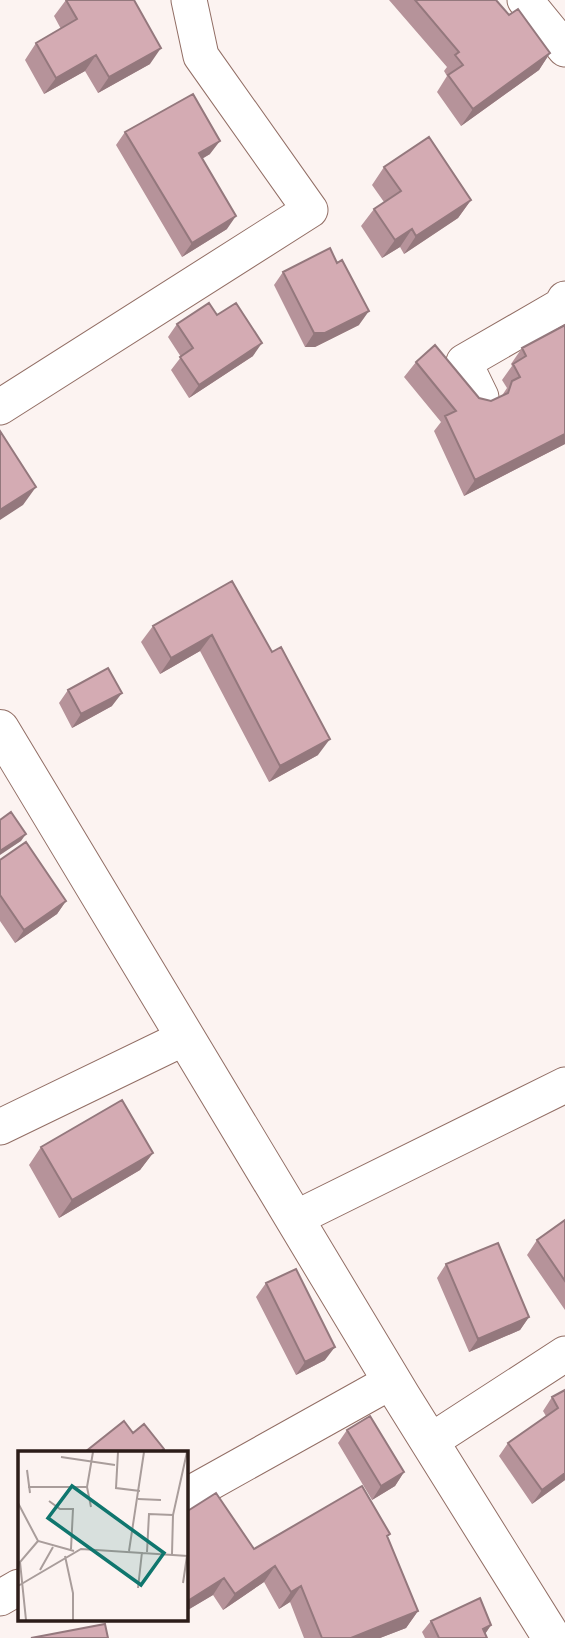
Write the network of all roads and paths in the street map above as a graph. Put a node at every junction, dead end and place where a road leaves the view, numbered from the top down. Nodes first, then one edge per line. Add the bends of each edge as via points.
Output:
1 (189, 0) edge
2 (525, 0) edge
3 (565, 49) edge
4 (565, 299) edge
5 (481, 397) edge
6 (0, 407) edge
7 (0, 729) edge
8 (184, 1038) junction
9 (565, 1085) edge
10 (0, 1127) edge
11 (296, 1218) junction
12 (565, 1354) edge
13 (392, 1381) junction
14 (431, 1441) junction
15 (187, 1495) edge
16 (18, 1588) edge
17 (0, 1598) edge
18 (552, 1638) edge

1 - 6 street via 201,56 310,211
2 - 3 street
4 - 5 street via 561,306 464,362
7 - 8 street
8 - 10 street
8 - 11 street
9 - 11 street
11 - 13 street
12 - 14 street
13 - 14 street
13 - 15 street
14 - 18 street
16 - 17 street

